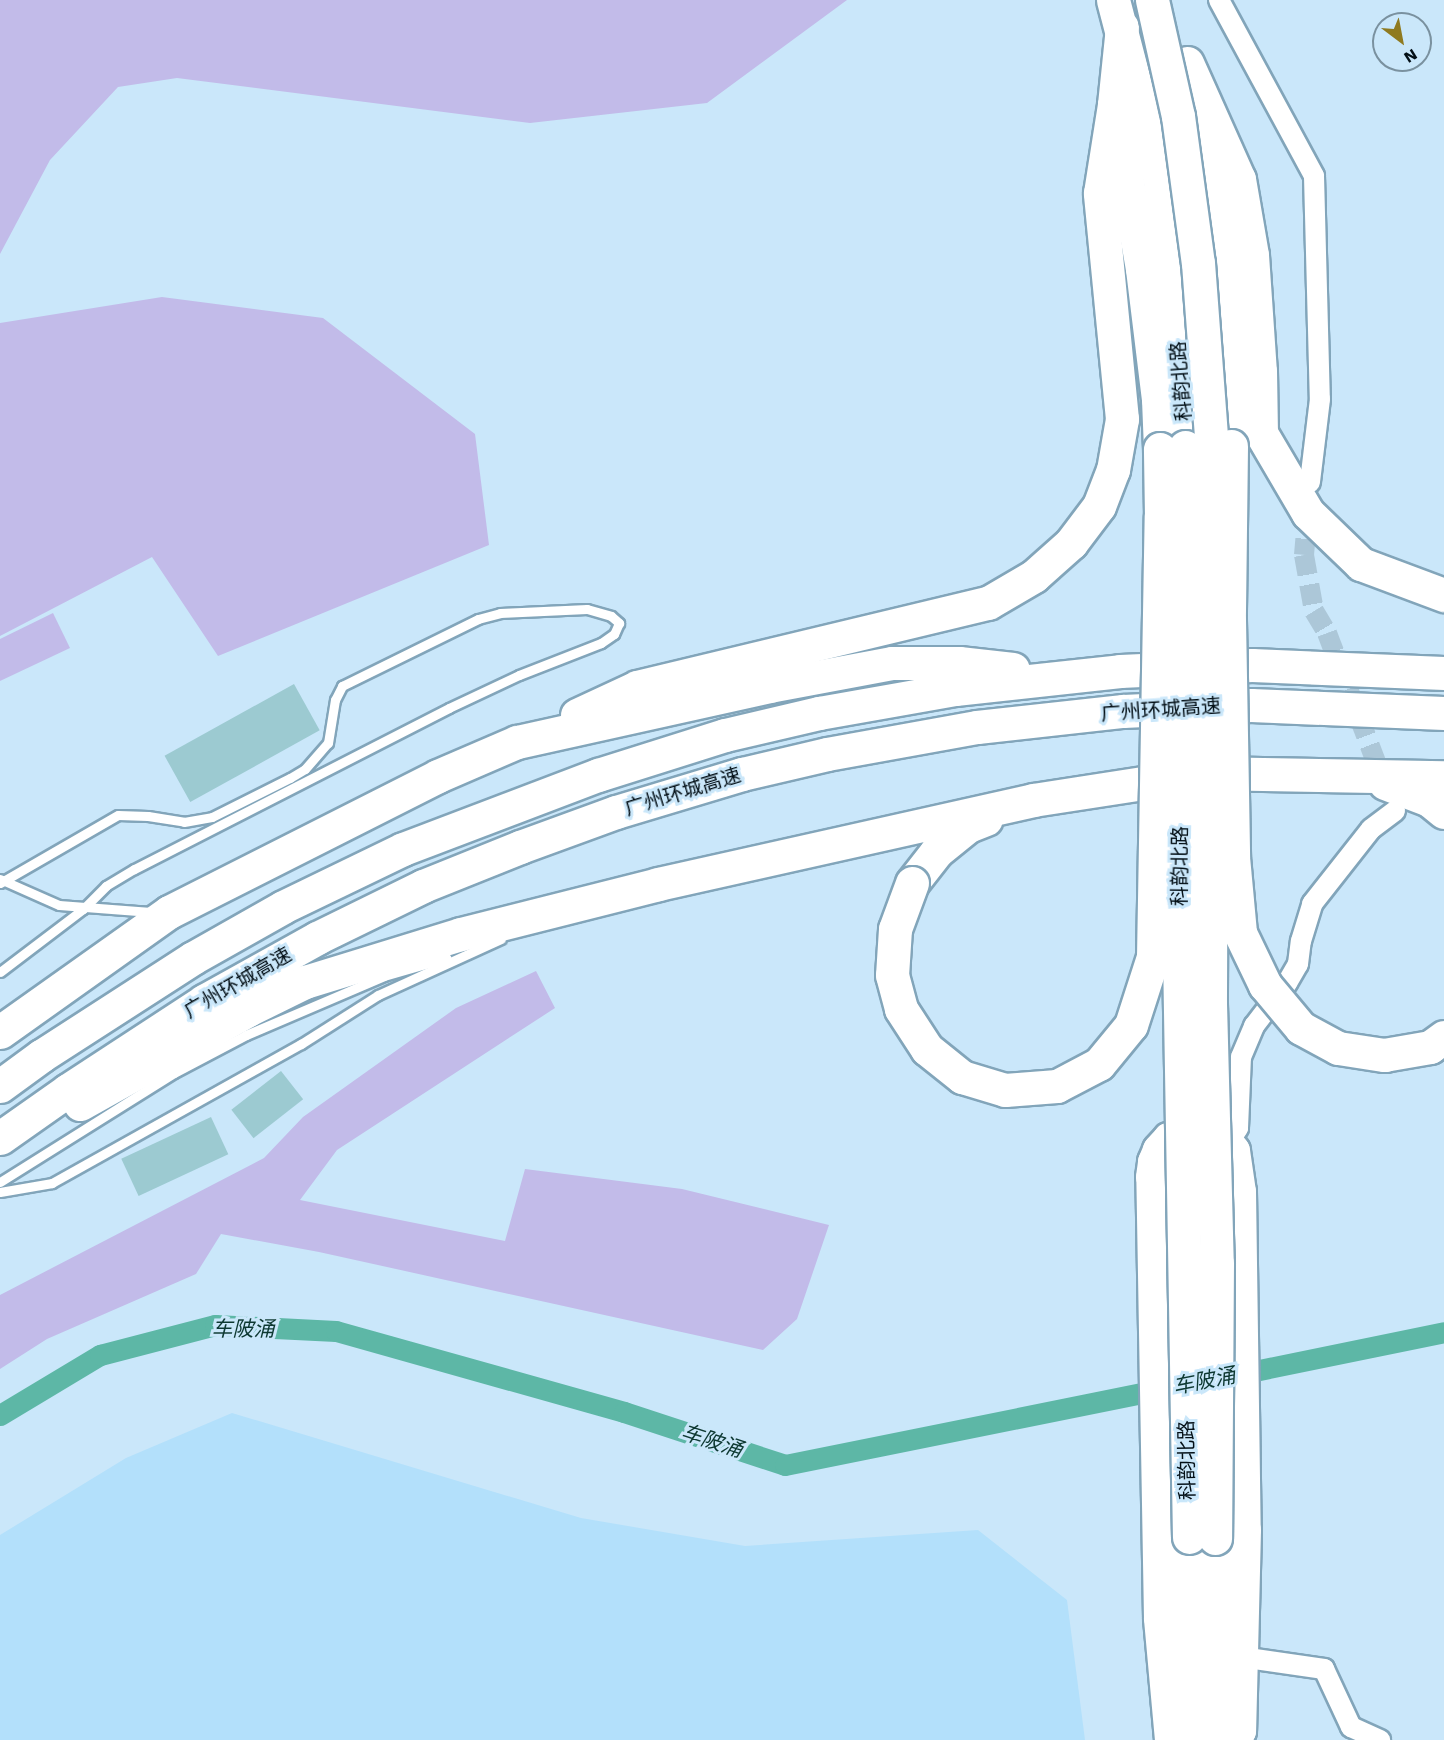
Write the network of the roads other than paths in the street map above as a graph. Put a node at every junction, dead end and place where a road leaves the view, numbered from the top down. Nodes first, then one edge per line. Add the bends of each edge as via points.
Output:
1 (1152, 0) edge
2 (1157, 0) edge
3 (1219, 0) edge
4 (1118, 14) edge
5 (1187, 63) junction
6 (1114, 105) junction
7 (1310, 482) dead end
8 (1444, 595) edge
9 (1444, 673) edge
10 (1074, 675) junction
11 (1444, 713) edge
12 (517, 742) junction
13 (1364, 774) junction
14 (1444, 777) edge
15 (1033, 800) junction
16 (1395, 811) dead end
17 (1444, 812) edge
18 (1, 881) edge
19 (658, 884) junction
20 (83, 909) junction
21 (169, 912) junction
22 (543, 924) dead end
23 (513, 935) dead end
24 (476, 949) junction
25 (0, 972) edge
26 (0, 1032) edge
27 (1444, 1037) edge
28 (0, 1086) edge
29 (0, 1138) edge
30 (1228, 1143) junction
31 (0, 1149) edge
32 (0, 1182) edge
33 (0, 1192) edge
34 (1202, 1537) junction
35 (1241, 1657) junction
36 (1171, 1740) edge
37 (1191, 1740) edge
38 (1219, 1740) edge
39 (1234, 1740) edge
40 (1380, 1740) edge

1 - 34 highway, 科韵北路, bridge via 1178,116 1198,263 1212,448 1210,1004 1217,1263
2 - 5 highway
3 - 7 street via 1314,176 1320,399
4 - 6 highway
4 - 34 highway, 科韵北路, bridge via 1160,181 1180,345 1185,447 1179,952
5 - 8 highway via 1239,179 1252,255 1261,433 1308,513 1361,564
5 - 27 highway, bridge via 1228,256 1233,334 1229,620 1233,857 1240,933 1265,985 1301,1028 1338,1048 1384,1055 1430,1047
6 - 12 highway via 1100,193 1122,418 1113,470 1099,506 1071,543 1034,576 988,603 637,687
6 - 15 highway, bridge via 1158,399 1161,516 1154,957 1131,1025 1099,1064 1057,1086 1005,1090 962,1077 927,1049 901,1009 892,975 895,929 912,883 936,852 968,826
9 - 10 highway, 广州环城高速 via 1252,665
10 - 12 highway via 959,663 892,663
10 - 28 highway, 广州环城高速 via 955,689 819,713 736,733 503,809 404,849 283,907 113,1008
11 - 29 highway, 广州环城高速 via 1251,705 1123,711 977,727 742,774 616,812 520,847 423,886 327,932 204,1001
12 - 21 highway via 438,776
13 - 14 highway
13 - 15 highway via 1207,773
13 - 17 highway via 1429,800
15 - 19 highway
16 - 30 street via 1371,829 1312,904 1298,964 1254,1026 1241,1057 1238,1128
18 - 20 lane via 59,905
18 - 20 lane via 118,815 184,822 212,817 290,778 305,769 328,743 335,700 342,686 478,619 500,613 587,609 611,616 619,623 614,634 601,643 519,675 134,868 106,886
19 - 22 lane
19 - 31 highway via 461,934 305,982
20 - 21 lane
20 - 25 lane
21 - 26 highway
23 - 24 lane
24 - 32 lane via 384,976 246,1035 174,1073
24 - 33 lane via 378,996 301,1044 51,1183
30 - 34 main road via 1239,1172 1242,1230
30 - 34 main road via 1212,1134 1193,1132 1169,1139 1159,1150 1152,1177 1153,1233
34 - 35 main road
34 - 36 main road via 1160,1618
34 - 37 highway, 科韵北路 via 1188,1662
34 - 38 highway, 科韵北路
35 - 39 main road via 1239,1731
35 - 40 street via 1324,1668 1351,1727

